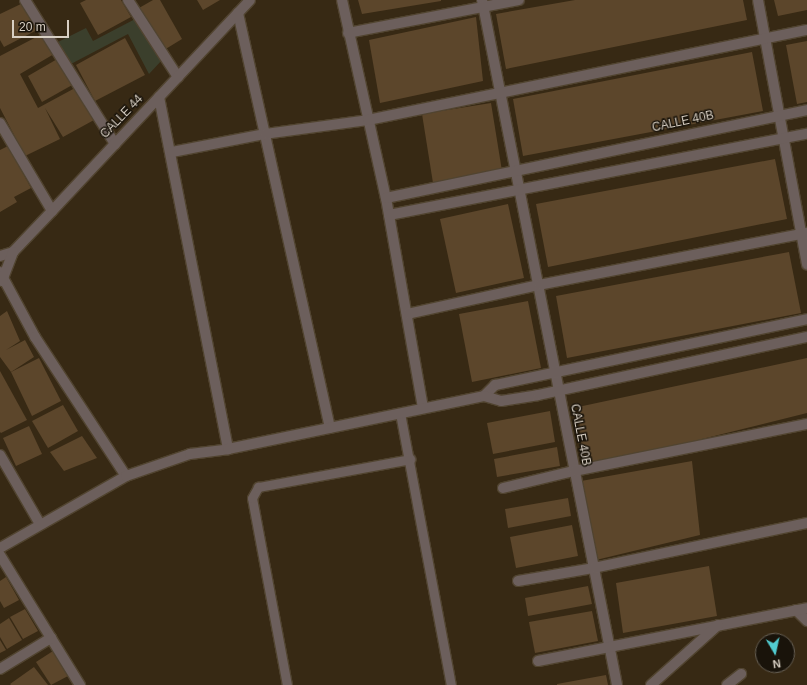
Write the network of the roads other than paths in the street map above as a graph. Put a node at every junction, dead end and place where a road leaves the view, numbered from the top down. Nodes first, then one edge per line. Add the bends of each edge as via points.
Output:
1 (25, 0) edge
2 (128, 0) edge
3 (250, 0) edge
4 (342, 0) edge
5 (518, 0) edge
6 (758, 0) edge
7 (483, 4) edge
8 (238, 13) junction
9 (807, 30) edge
10 (348, 33) junction
11 (766, 39) junction
12 (178, 77) junction
13 (500, 91) junction
14 (159, 97) junction
15 (807, 110) edge
16 (780, 115) junction
17 (368, 120) junction
18 (0, 124) edge
19 (265, 134) junction
20 (807, 134) edge
21 (785, 139) junction
22 (115, 144) junction
23 (172, 152) junction
24 (516, 170) junction
25 (520, 189) junction
26 (386, 198) junction
27 (52, 212) junction
28 (388, 216) junction
29 (804, 233) edge
30 (12, 252) junction
31 (0, 256) edge
32 (807, 264) edge
33 (1, 278) edge
34 (539, 285) junction
35 (407, 314) junction
36 (807, 319) edge
37 (807, 337) edge
38 (555, 374) junction
39 (559, 390) junction
40 (484, 396) junction
41 (423, 408) junction
42 (400, 413) junction
43 (807, 424) edge
44 (330, 428) junction
45 (228, 449) junction
46 (0, 454) edge
47 (410, 459) junction
48 (574, 471) junction
49 (126, 476) junction
50 (503, 488) dead end
51 (807, 523) edge
52 (40, 524) junction
53 (0, 548) edge
54 (0, 555) edge
55 (593, 568) junction
56 (518, 581) dead end
57 (807, 608) edge
58 (796, 610) junction
59 (807, 621) edge
60 (718, 625) junction
61 (51, 638) junction
62 (608, 645) junction
63 (538, 661) dead end
64 (0, 669) edge
65 (741, 674) dead end
66 (80, 685) edge
67 (287, 685) edge
68 (451, 685) edge
69 (617, 685) edge
70 (651, 685) edge
71 (727, 685) edge

1 - 22 street
2 - 12 street
3 - 8 street, CALLE 44
4 - 10 street
5 - 7 street
6 - 11 street
7 - 10 street
7 - 13 street, CALLE 40B
8 - 12 street, CALLE 44
8 - 19 street
9 - 11 street
10 - 17 street
11 - 13 street
11 - 16 street
12 - 14 street, CALLE 44
13 - 17 street
13 - 24 street, CALLE 40B
14 - 22 street, CALLE 44
14 - 23 street
15 - 16 street, CALLE 40B
16 - 21 street
16 - 24 street, CALLE 40B
17 - 19 street
17 - 26 street
18 - 27 street
19 - 23 street
19 - 44 street
20 - 21 street
21 - 25 street
21 - 29 street
22 - 27 street, CALLE 44
23 - 45 street
24 - 25 street, CALLE 40B
24 - 26 street, CALLE 40B
25 - 28 street
25 - 34 street, CALLE 40B
26 - 28 street
27 - 30 street, CALLE 44
28 - 35 street
29 - 32 street
29 - 34 street
30 - 31 street, CALLE 44
30 - 33 street, CALLE 44
33 - 49 street via 35,337
34 - 35 street
34 - 38 street, CALLE 40B
35 - 41 street
36 - 38 street
37 - 39 street
38 - 39 street, CALLE 40B
38 - 40 street via 495,385
39 - 40 street via 501,401
39 - 48 street, CALLE 40B
40 - 41 street
41 - 42 street
42 - 44 street
42 - 47 lane
43 - 48 street
44 - 45 street
45 - 49 street via 190,454
46 - 52 street
47 - 67 lane via 258,487 252,498
47 - 68 lane
48 - 50 street
48 - 55 street, CALLE 40B
49 - 52 street
51 - 55 street
52 - 53 street
54 - 61 street
55 - 56 street
55 - 62 street, CALLE 40B
57 - 58 street
58 - 59 street
58 - 60 street
60 - 62 street
60 - 70 street
61 - 64 street
61 - 66 street
62 - 63 street
62 - 69 street, CALLE 40B
65 - 71 street

